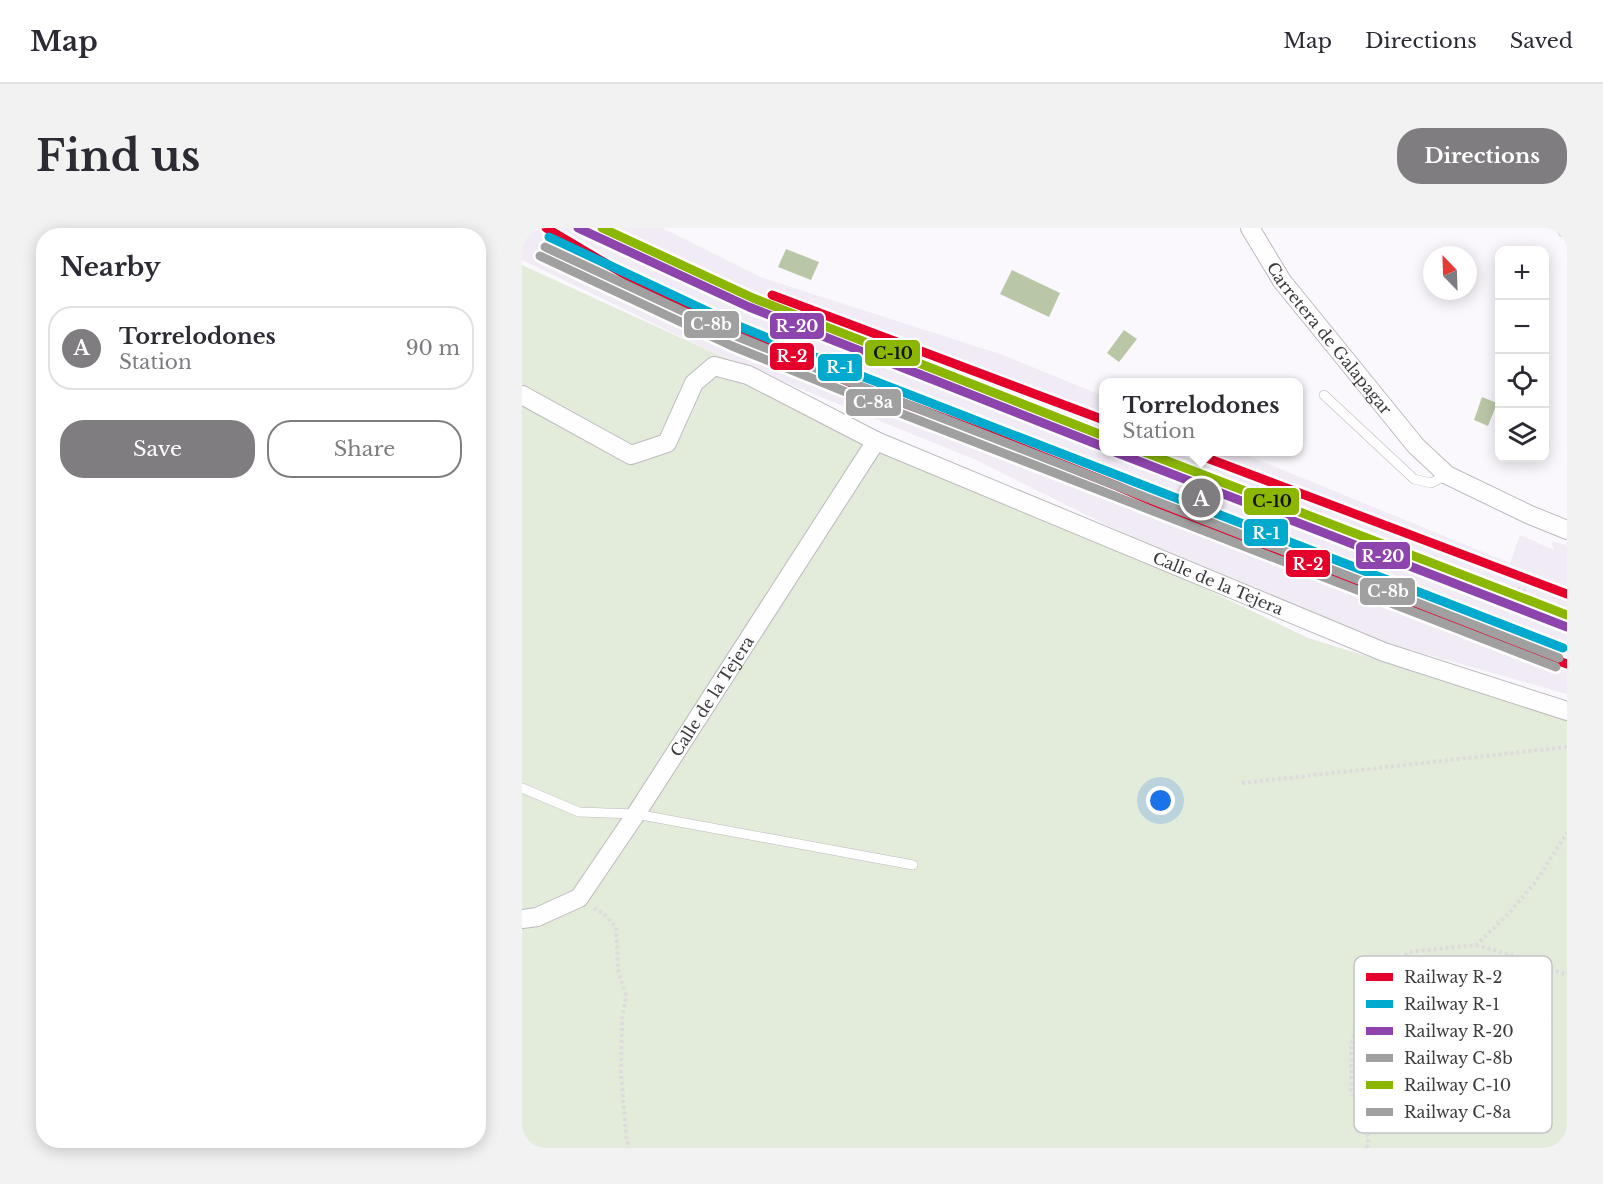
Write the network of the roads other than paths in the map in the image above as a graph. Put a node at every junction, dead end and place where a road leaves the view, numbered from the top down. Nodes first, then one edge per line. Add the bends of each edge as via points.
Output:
1 (1250, 228) edge
2 (522, 395) edge
3 (1324, 395) dead end
4 (876, 441) junction
5 (1448, 475) junction
6 (1567, 530) edge
7 (1567, 711) edge
8 (522, 788) edge
9 (636, 814) junction
10 (913, 865) dead end
11 (522, 919) edge

1 - 5 street, Carretera de Galapagar via 1282,281 1416,446
2 - 4 street, Calle de la Tejera via 631,455 667,443 694,382 714,366 748,375
3 - 5 lane via 1414,479 1431,483
4 - 7 street, Calle de la Tejera via 1383,652
4 - 9 street, Calle de la Tejera
5 - 6 street, Carretera de Galapagar
8 - 9 lane via 579,812
9 - 10 lane
9 - 11 street, Calle de la Tejera via 579,898 537,917

